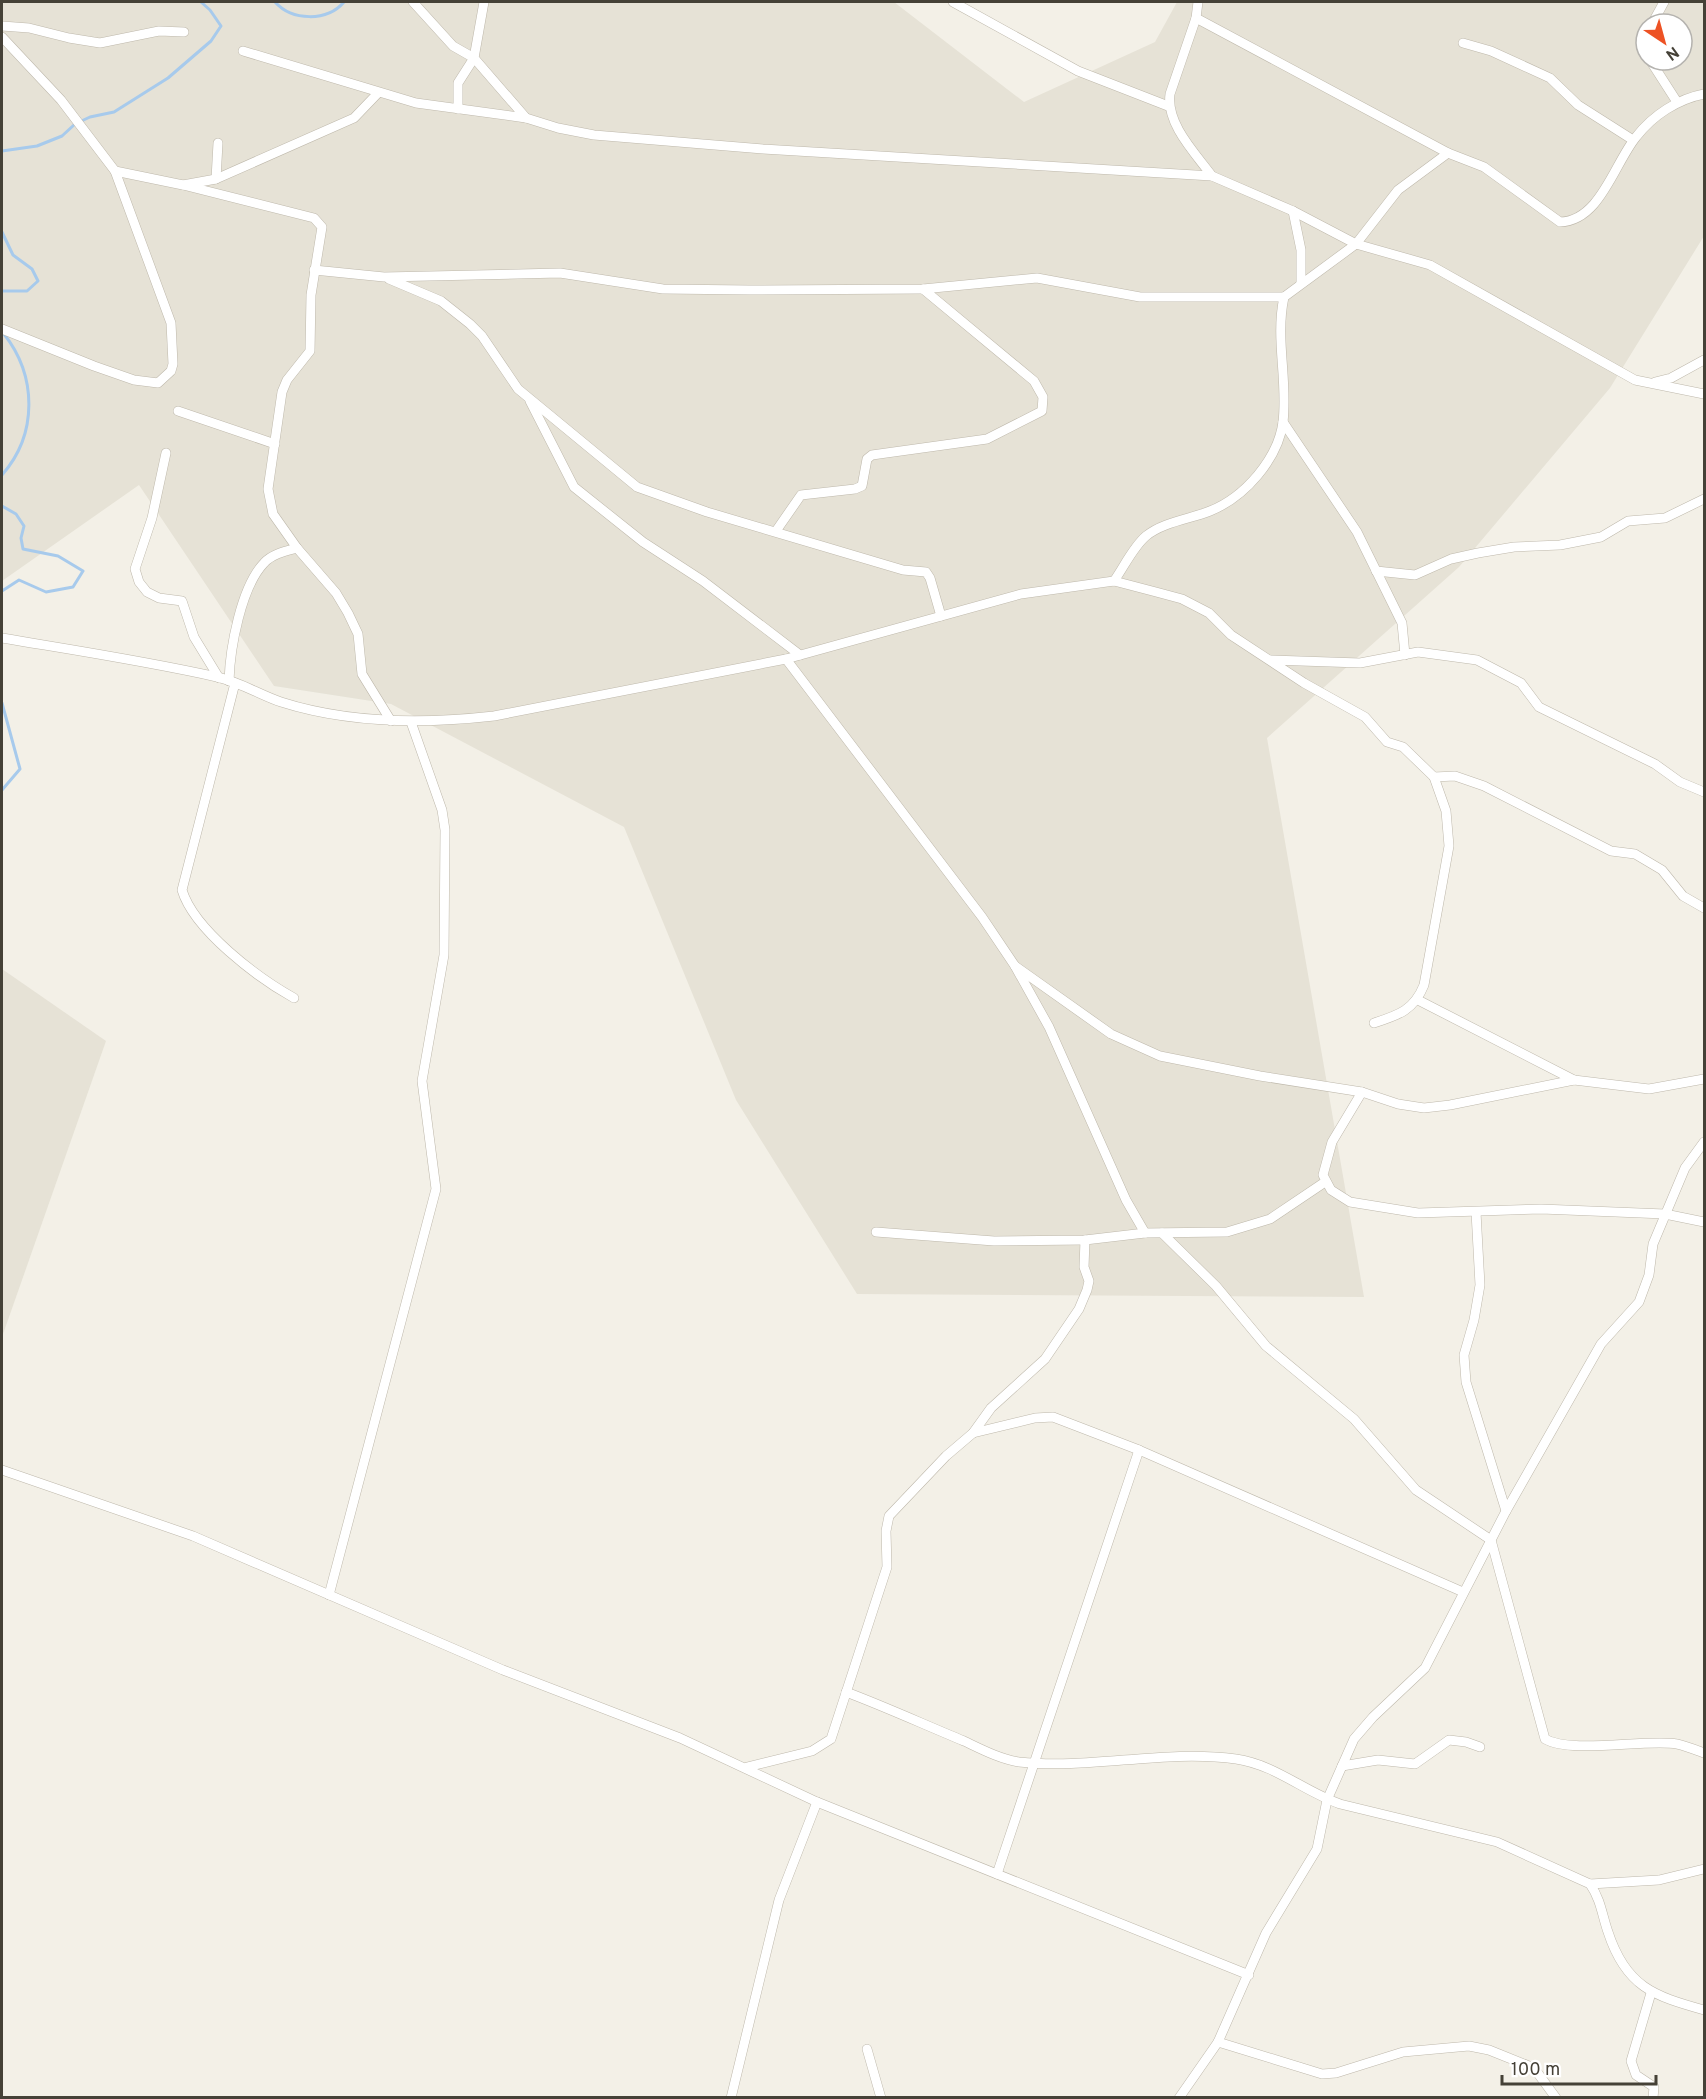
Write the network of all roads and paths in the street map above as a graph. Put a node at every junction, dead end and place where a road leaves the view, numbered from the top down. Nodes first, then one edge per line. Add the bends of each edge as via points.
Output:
1 (413, 2) edge
2 (484, 2) edge
3 (953, 2) edge
4 (1198, 2) edge
5 (1196, 18) junction
6 (2, 26) edge
7 (184, 32) dead end
8 (1463, 43) dead end
9 (3, 44) edge
10 (243, 51) dead end
11 (474, 58) junction
12 (1658, 72) edge
13 (378, 93) junction
14 (1704, 94) edge
15 (1677, 102) junction
16 (1168, 106) junction
17 (458, 109) junction
18 (526, 118) junction
19 (1633, 140) junction
20 (218, 143) dead end
21 (1448, 153) junction
22 (115, 171) junction
23 (1212, 176) junction
24 (216, 179) junction
25 (183, 185) junction
26 (1293, 212) junction
27 (1356, 244) junction
28 (314, 270) junction
29 (384, 277) junction
30 (1301, 283) junction
31 (922, 289) junction
32 (1284, 297) junction
33 (2, 329) edge
34 (1704, 360) edge
35 (1652, 383) junction
36 (1704, 394) edge
37 (529, 399) junction
38 (178, 411) dead end
39 (1282, 422) junction
40 (276, 444) junction
41 (166, 453) dead end
42 (1704, 499) edge
43 (776, 531) junction
44 (297, 548) junction
45 (1376, 571) junction
46 (1114, 581) junction
47 (941, 616) junction
48 (2, 638) edge
49 (1405, 654) junction
50 (800, 655) junction
51 (786, 659) junction
52 (1270, 660) junction
53 (219, 678) junction
54 (232, 682) junction
55 (391, 721) junction
56 (411, 722) junction
57 (1434, 777) junction
58 (1704, 792) edge
59 (1704, 908) edge
60 (1015, 966) junction
61 (294, 998) dead end
62 (1418, 1000) junction
63 (1374, 1023) dead end
64 (1704, 1079) edge
65 (1574, 1080) junction
66 (1362, 1092) junction
67 (1704, 1142) edge
68 (1325, 1182) junction
69 (1476, 1212) junction
70 (1665, 1214) junction
71 (1704, 1222) edge
72 (876, 1232) dead end
73 (1145, 1233) junction
74 (1162, 1233) junction
75 (1085, 1240) junction
76 (973, 1433) junction
77 (1139, 1450) junction
78 (2, 1470) edge
79 (1506, 1511) junction
80 (1491, 1540) junction
81 (1463, 1592) junction
82 (329, 1594) junction
83 (846, 1692) junction
84 (1480, 1747) dead end
85 (1704, 1753) edge
86 (1032, 1762) junction
87 (1342, 1766) junction
88 (747, 1767) junction
89 (1327, 1800) junction
90 (817, 1802) junction
91 (1704, 1869) edge
92 (997, 1874) junction
93 (1590, 1884) junction
94 (1248, 1976) junction
95 (1651, 1993) junction
96 (1704, 2010) edge
97 (1218, 2042) junction
98 (867, 2049) dead end
99 (730, 2097) edge
100 (881, 2097) edge
101 (1179, 2097) edge
102 (1556, 2097) edge
103 (1653, 2097) edge

1 - 11 street via 453,46
2 - 11 street
3 - 16 street via 1078,71
4 - 5 street
5 - 16 street
5 - 21 street
6 - 7 street via 100,43 159,32
8 - 19 street via 1491,51 1550,78 1578,105
9 - 22 street via 61,100
10 - 13 street
11 - 17 street via 458,83
11 - 18 street
12 - 15 street
13 - 17 street
13 - 24 street via 354,118
14 - 15 street
15 - 19 street
16 - 23 street
17 - 18 street
18 - 23 street via 558,129 605,136
19 - 21 street via 1599,196 1571,222 1550,217 1484,167
20 - 24 street
21 - 27 street via 1398,190
22 - 25 street
22 - 33 street via 167,310 173,339 171,372 158,383 134,380
23 - 26 street
24 - 25 street
25 - 28 street via 314,218 322,227
26 - 27 street
26 - 30 street via 1301,250
27 - 30 street
27 - 35 street via 1430,265 1624,375
28 - 29 street
28 - 40 street via 310,351 283,386
29 - 31 street via 560,273 663,289
29 - 37 street via 441,301 470,324 507,377
30 - 32 street
31 - 32 street via 1037,278 1140,297
31 - 43 street via 1034,381 1043,397 1042,411 987,440 872,455 867,459 862,486 801,495
32 - 39 street via 1280,335
34 - 35 street via 1671,378
35 - 36 street
37 - 43 street via 637,487
37 - 50 street via 574,487
38 - 40 street
39 - 45 street via 1357,532
39 - 46 street via 1273,454 1254,479 1212,510 1145,537
40 - 44 street via 269,475 269,501 273,514
41 - 53 street via 136,575 152,595 182,601 194,637
42 - 45 street via 1665,518 1628,521 1601,537 1478,553 1451,559 1415,575
43 - 47 street via 903,570 926,572
44 - 54 street via 269,558 255,573 233,643
44 - 55 street via 348,613 357,634 364,681
45 - 49 street via 1402,622
46 - 47 street via 1021,594
46 - 52 street via 1182,599 1209,613 1231,635
47 - 50 street
48 - 53 street
49 - 52 street via 1360,663
49 - 58 street via 1454,655 1492,666 1521,683 1539,708
50 - 51 street
51 - 56 street via 494,716
51 - 60 street
52 - 57 street via 1365,717 1387,742 1403,747
53 - 54 street
54 - 55 street via 308,709
54 - 61 street via 182,890 189,906 239,960
55 - 56 street
56 - 82 street via 442,810 444,830 444,955 422,1082 436,1189
57 - 59 street via 1470,781 1611,850 1635,854 1662,870 1679,892
57 - 62 street via 1446,811 1449,846
60 - 66 street via 1111,1034 1160,1056 1260,1077
60 - 73 street via 1049,1027 1126,1200
62 - 63 street via 1395,1016
62 - 65 street
64 - 65 street via 1649,1089
65 - 66 street via 1424,1108
66 - 68 street via 1332,1143 1324,1166
67 - 70 street via 1685,1168
68 - 69 street via 1337,1196 1364,1206 1418,1213
68 - 74 street via 1270,1219 1248,1226 1227,1232
69 - 70 street via 1541,1209
69 - 79 street via 1480,1285 1464,1355 1466,1382
70 - 71 street
70 - 79 street via 1653,1244 1649,1275 1639,1302 1601,1344
72 - 75 street via 994,1241
73 - 74 street
73 - 75 street
74 - 80 street via 1216,1286 1266,1346 1354,1419 1416,1490
75 - 76 street via 1084,1267 1089,1286 1079,1310 1045,1359 984,1415
76 - 77 street via 1053,1417
76 - 83 street via 889,1516 887,1567
77 - 81 street
77 - 86 street
78 - 82 street via 193,1536
79 - 80 street
80 - 81 street
80 - 85 street via 1545,1739 1580,1745 1675,1744
81 - 87 street via 1425,1668 1363,1728
82 - 88 street via 503,1670
83 - 86 street via 984,1750 1017,1762
83 - 88 street via 835,1729 825,1744 812,1751
84 - 87 street via 1449,1740 1415,1764 1378,1760
86 - 89 street via 1078,1765 1158,1756 1236,1759 1278,1770
86 - 92 street
87 - 89 street
88 - 90 street
89 - 93 street via 1497,1842
89 - 94 street via 1317,1849 1266,1933
90 - 92 street
90 - 99 street via 779,1900
91 - 93 street via 1659,1880
92 - 94 street
93 - 95 street via 1600,1900 1621,1962
94 - 97 street
95 - 96 street
95 - 103 street via 1632,2061 1636,2075 1654,2087
97 - 101 street
97 - 102 street via 1322,2074 1403,2052 1478,2047 1534,2068
98 - 100 street

